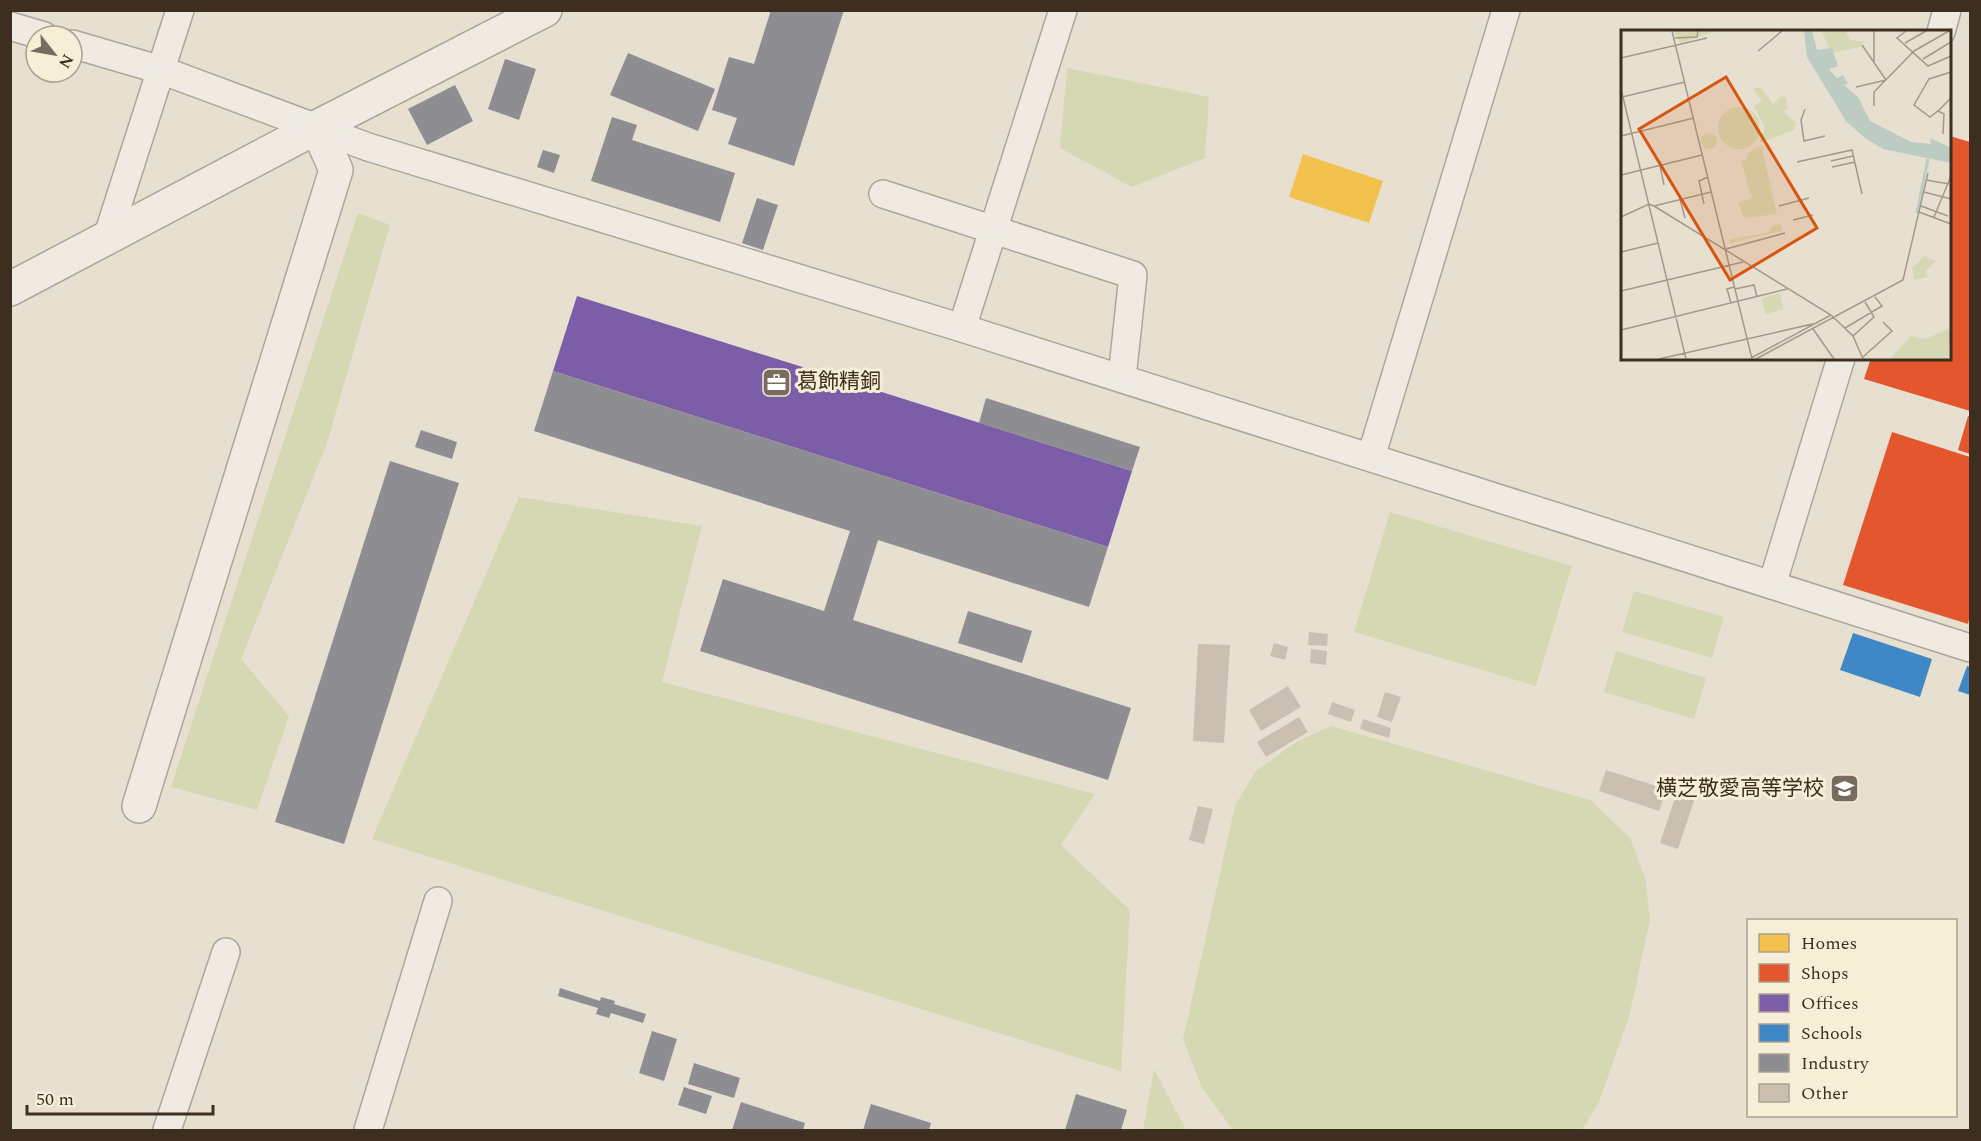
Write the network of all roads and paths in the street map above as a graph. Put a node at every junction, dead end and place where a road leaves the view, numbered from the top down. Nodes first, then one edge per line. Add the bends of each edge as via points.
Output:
1 (180, 10) edge
2 (545, 10) edge
3 (1064, 10) edge
4 (1506, 10) edge
5 (1947, 10) edge
6 (1942, 30) edge
7 (84, 48) edge
8 (161, 70) junction
9 (317, 127) junction
10 (884, 194) dead end
11 (993, 229) junction
12 (107, 238) junction
13 (10, 289) edge
14 (962, 328) junction
15 (1840, 360) edge
16 (1122, 378) junction
17 (1371, 458) junction
18 (1772, 585) junction
19 (1971, 648) edge
20 (139, 806) dead end
21 (438, 900) dead end
22 (226, 952) dead end
23 (166, 1131) edge
24 (368, 1131) edge

1 - 8 street
2 - 9 street
3 - 11 street
4 - 17 street
5 - 6 street
7 - 8 street
8 - 9 street
8 - 12 street
9 - 12 street
9 - 14 street via 380,150
9 - 20 street via 336,170
10 - 11 street
11 - 14 street
11 - 16 street via 1133,275
12 - 13 street
14 - 16 street
15 - 18 street
16 - 17 street
17 - 18 street
18 - 19 street
21 - 24 street
22 - 23 street

